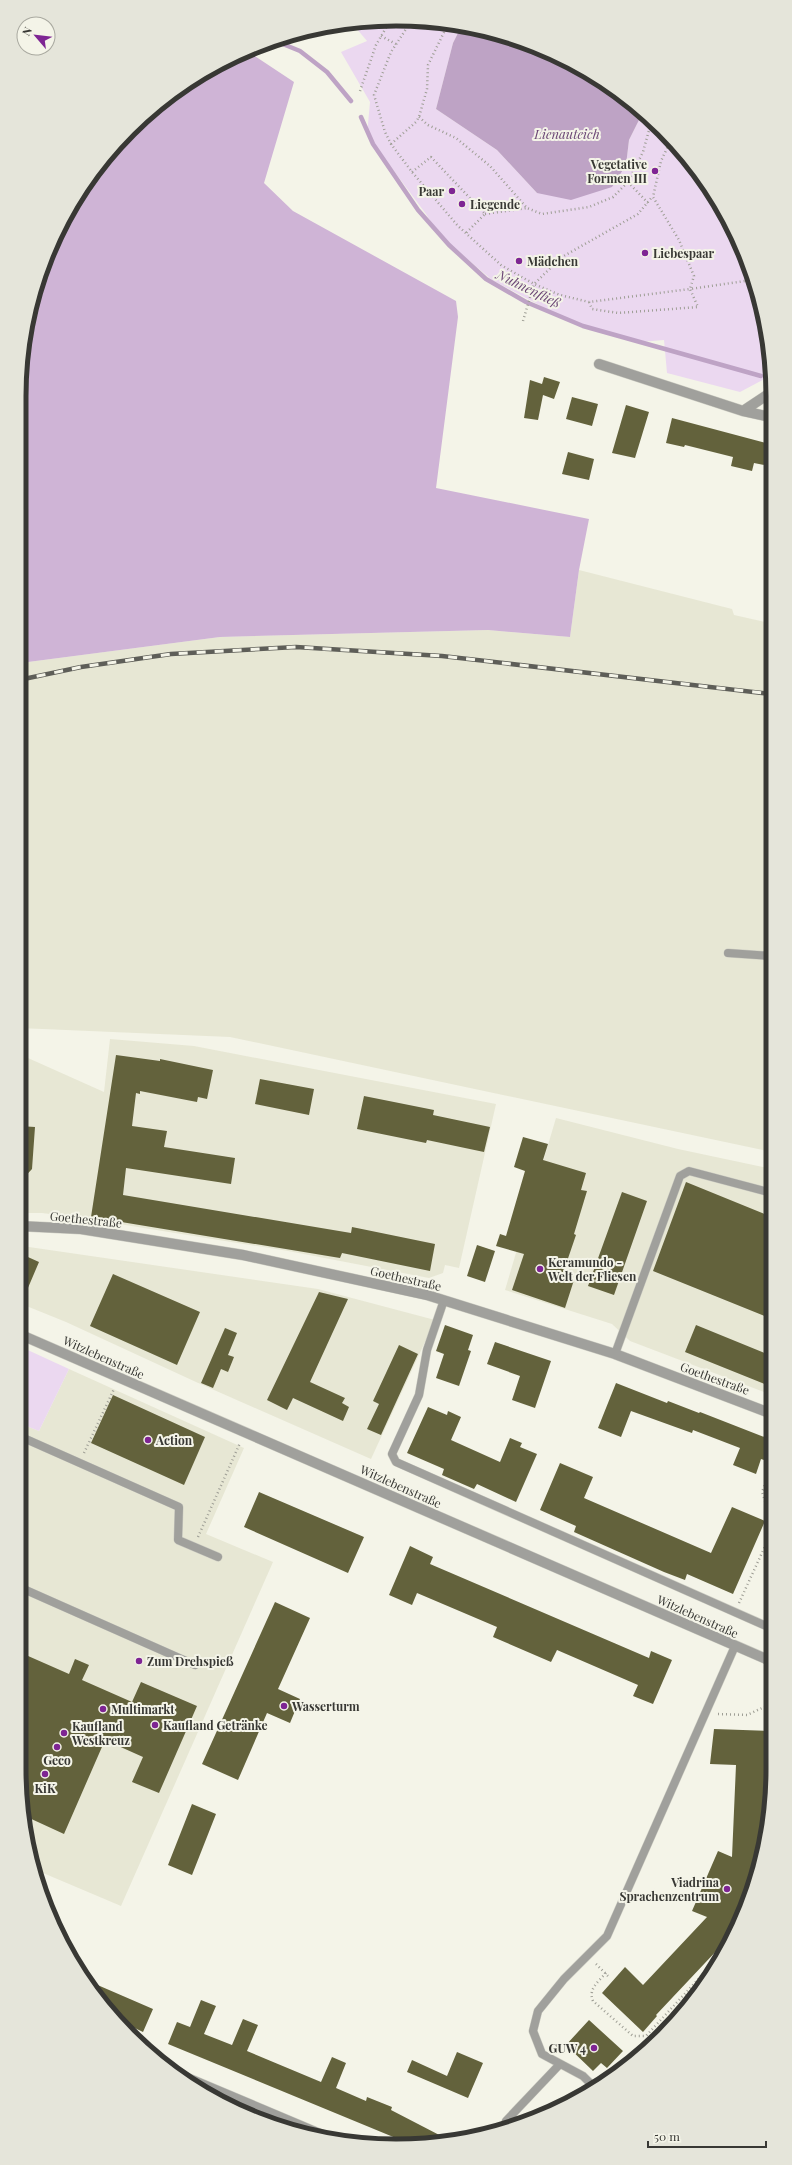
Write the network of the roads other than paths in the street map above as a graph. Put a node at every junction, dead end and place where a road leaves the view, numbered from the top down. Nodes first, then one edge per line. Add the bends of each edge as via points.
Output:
1 (600, 364) dead end
2 (766, 396) edge
3 (744, 411) junction
4 (766, 416) edge
5 (728, 953) dead end
6 (766, 956) edge
7 (766, 1191) edge
8 (26, 1226) edge
9 (444, 1300) junction
10 (26, 1337) edge
11 (614, 1354) junction
12 (766, 1412) edge
13 (26, 1439) edge
14 (218, 1557) dead end
15 (26, 1590) edge
16 (766, 1625) edge
17 (735, 1646) junction
18 (766, 1659) edge
19 (195, 1665) dead end
20 (560, 2064) junction
21 (590, 2084) edge
22 (204, 2085) edge
23 (506, 2122) dead end
24 (303, 2127) edge

1 - 3 street
2 - 3 street
3 - 4 street
5 - 6 lane
7 - 11 lane via 690,1171 680,1176
8 - 9 street, Goethestraße via 81,1229 243,1255
9 - 11 street, Goethestraße
9 - 16 lane via 428,1350 419,1395 392,1454 396,1462
10 - 17 street, Witzlebenstraße
11 - 12 street, Goethestraße
13 - 14 lane via 179,1507 178,1540
15 - 19 lane
17 - 18 street, Witzlebenstraße
17 - 20 lane via 607,1936 564,1979 538,2011 533,2031 542,2054
20 - 21 lane
20 - 23 lane
22 - 24 street

